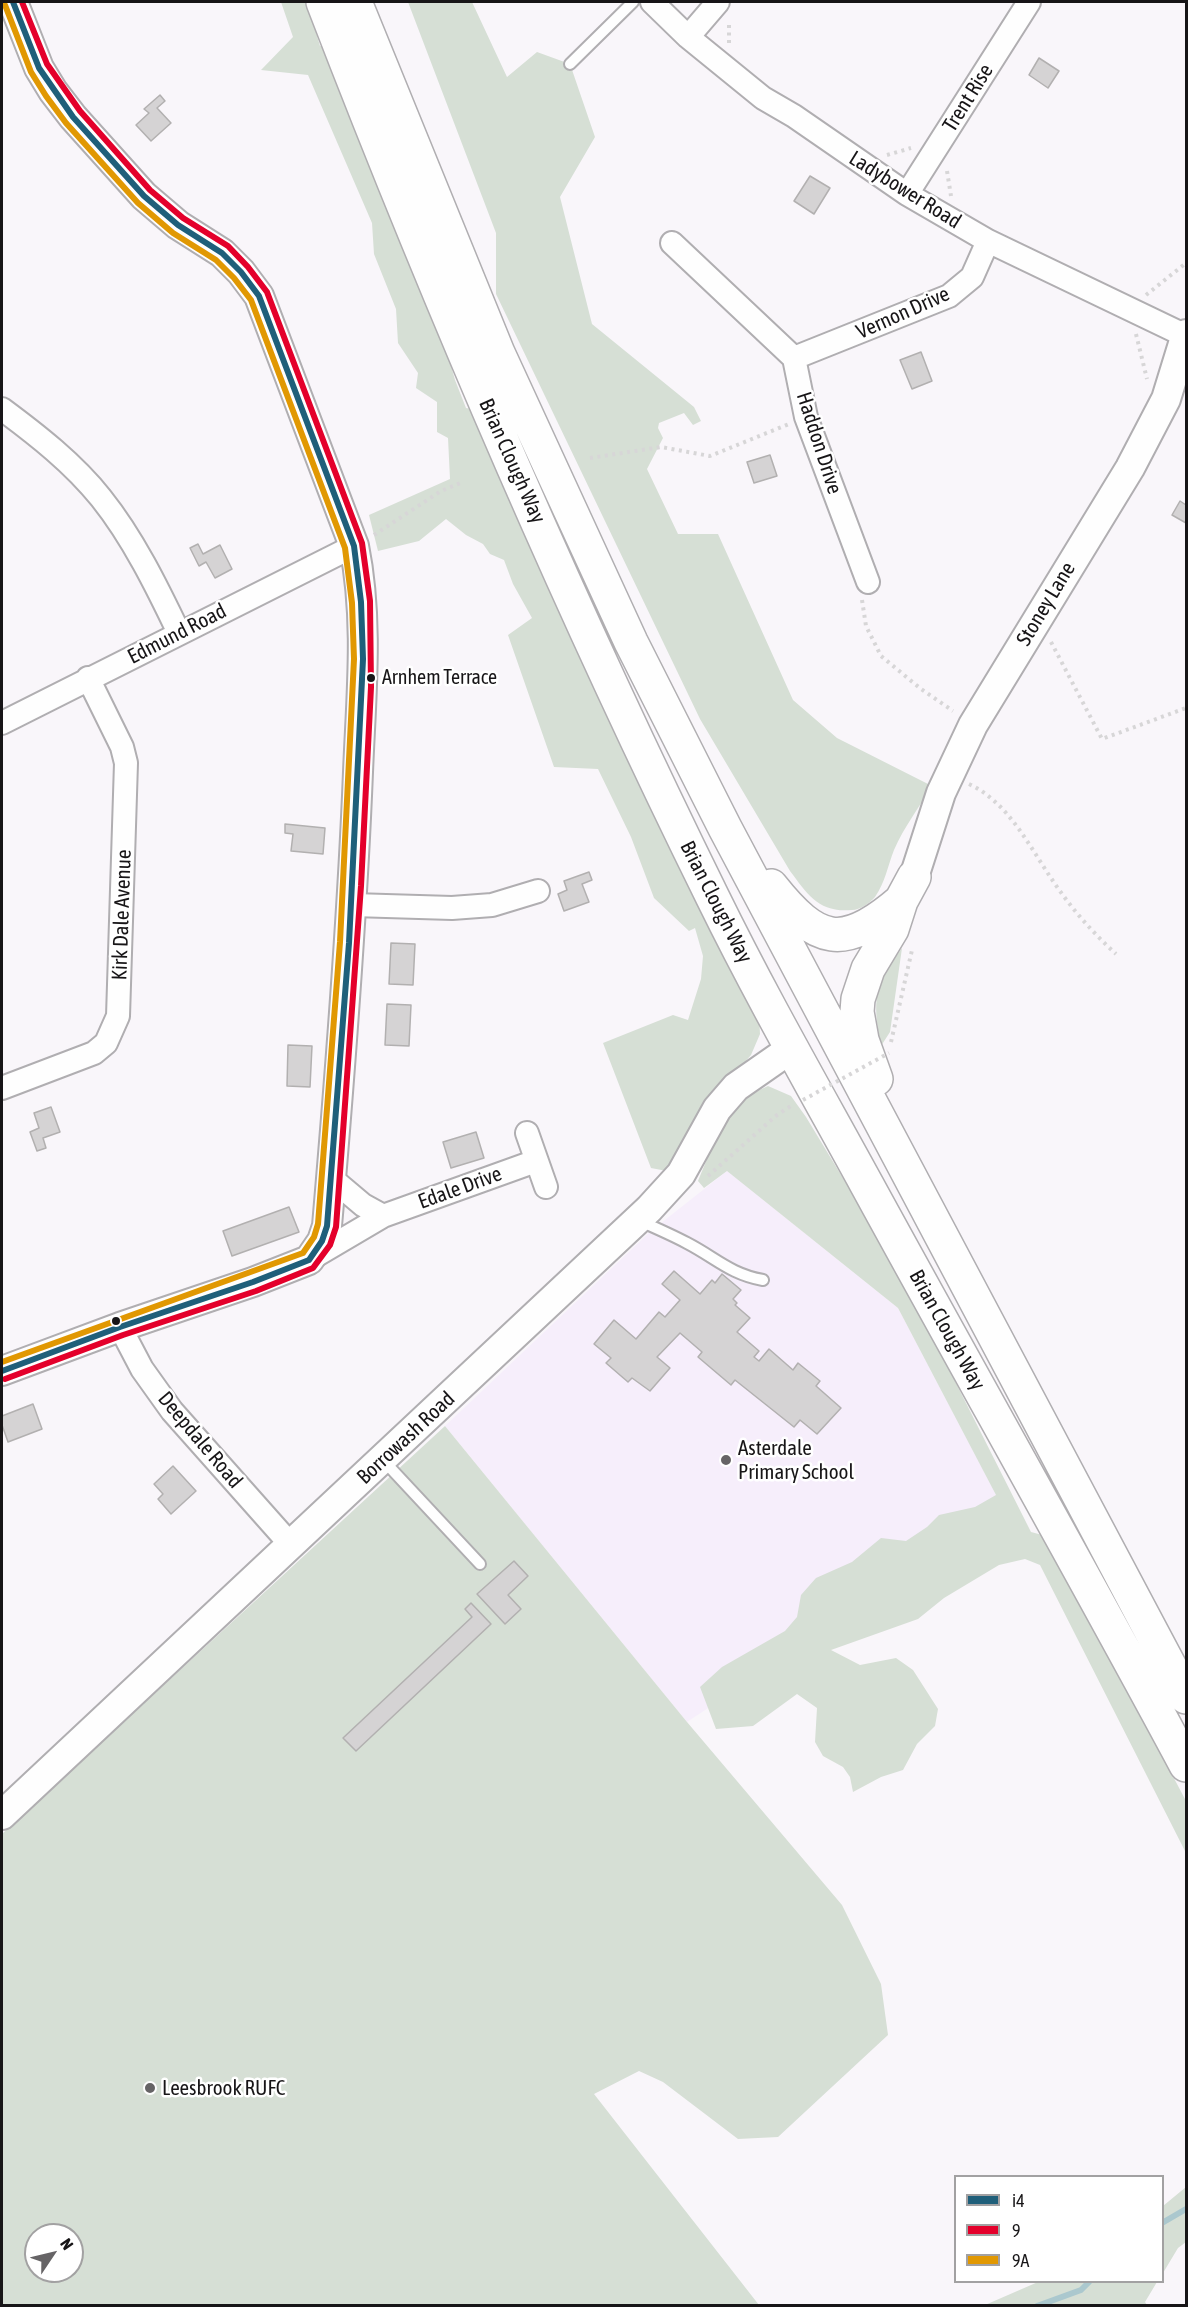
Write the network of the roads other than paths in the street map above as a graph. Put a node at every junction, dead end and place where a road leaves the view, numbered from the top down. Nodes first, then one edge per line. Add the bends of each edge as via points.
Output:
1 (13, 2) edge
2 (323, 2) edge
3 (355, 2) edge
4 (633, 2) edge
5 (652, 2) edge
6 (1029, 2) edge
7 (723, 6) edge
8 (688, 37) junction
9 (570, 64) dead end
10 (907, 194) junction
11 (988, 242) junction
12 (672, 243) dead end
13 (1186, 335) edge
14 (795, 358) junction
15 (2, 410) edge
16 (354, 546) junction
17 (868, 582) road end
18 (179, 633) junction
19 (88, 678) junction
20 (2, 723) edge
21 (725, 828) junction
22 (908, 889) junction
23 (538, 891) dead end
24 (353, 905) junction
25 (792, 1048) junction
26 (2, 1088) edge
27 (527, 1133) dead end
28 (536, 1161) junction
29 (331, 1178) junction
30 (546, 1187) dead end
31 (383, 1216) junction
32 (637, 1220) junction
33 (309, 1260) junction
34 (956, 1262) junction
35 (763, 1280) dead end
36 (120, 1328) junction
37 (2, 1371) edge
38 (383, 1460) junction
39 (291, 1545) junction
40 (480, 1564) dead end
41 (1186, 1697) edge
42 (1186, 1765) edge
43 (2, 1815) edge

1 - 16 street via 39,68 73,117 158,208 222,253 259,296
2 - 25 highway, Brian Clough Way via 438,292 561,572 715,902
3 - 21 highway, Brian Clough Way via 498,353 632,642
4 - 9 lane
5 - 8 street, Ladybower Road
6 - 10 street, Trent Rise
7 - 8 street
8 - 10 street, Ladybower Road via 763,98
10 - 11 street, Ladybower Road
11 - 13 street, Ladybower Road
11 - 14 street, Vernon Drive via 972,278 949,296
12 - 14 street
13 - 22 street, Stoney Lane via 1166,399 1130,468 973,725 940,793
14 - 17 street, Haddon Drive via 806,417
15 - 18 street via 54,451 101,498 154,580
16 - 18 street, Edmund Road
16 - 24 street via 363,636
18 - 19 street, Edmund Road
19 - 20 street, Edmund Road
19 - 26 street, Kirk Dale Avenue via 123,747 126,763 118,1016 105,1043 94,1053
21 - 22 highway via 786,905 799,919 821,932 841,935 858,931 879,920
21 - 34 highway, Brian Clough Way
22 - 34 highway via 892,929 868,969 857,1012 862,1040 885,1104
23 - 24 street via 492,905
24 - 29 street
25 - 32 street, Borrowash Road via 736,1088 717,1109 681,1174
25 - 42 highway, Brian Clough Way
27 - 28 street
28 - 30 street
28 - 31 street, Edale Drive
29 - 31 street
29 - 33 street via 327,1226
31 - 33 street, Edale Drive
32 - 35 lane via 745,1276
32 - 38 street, Borrowash Road
33 - 36 street
34 - 41 highway, Brian Clough Way
36 - 37 street
36 - 39 street, Deepdale Road via 142,1369 172,1411
38 - 39 street, Borrowash Road
38 - 40 lane
39 - 43 street, Borrowash Road

